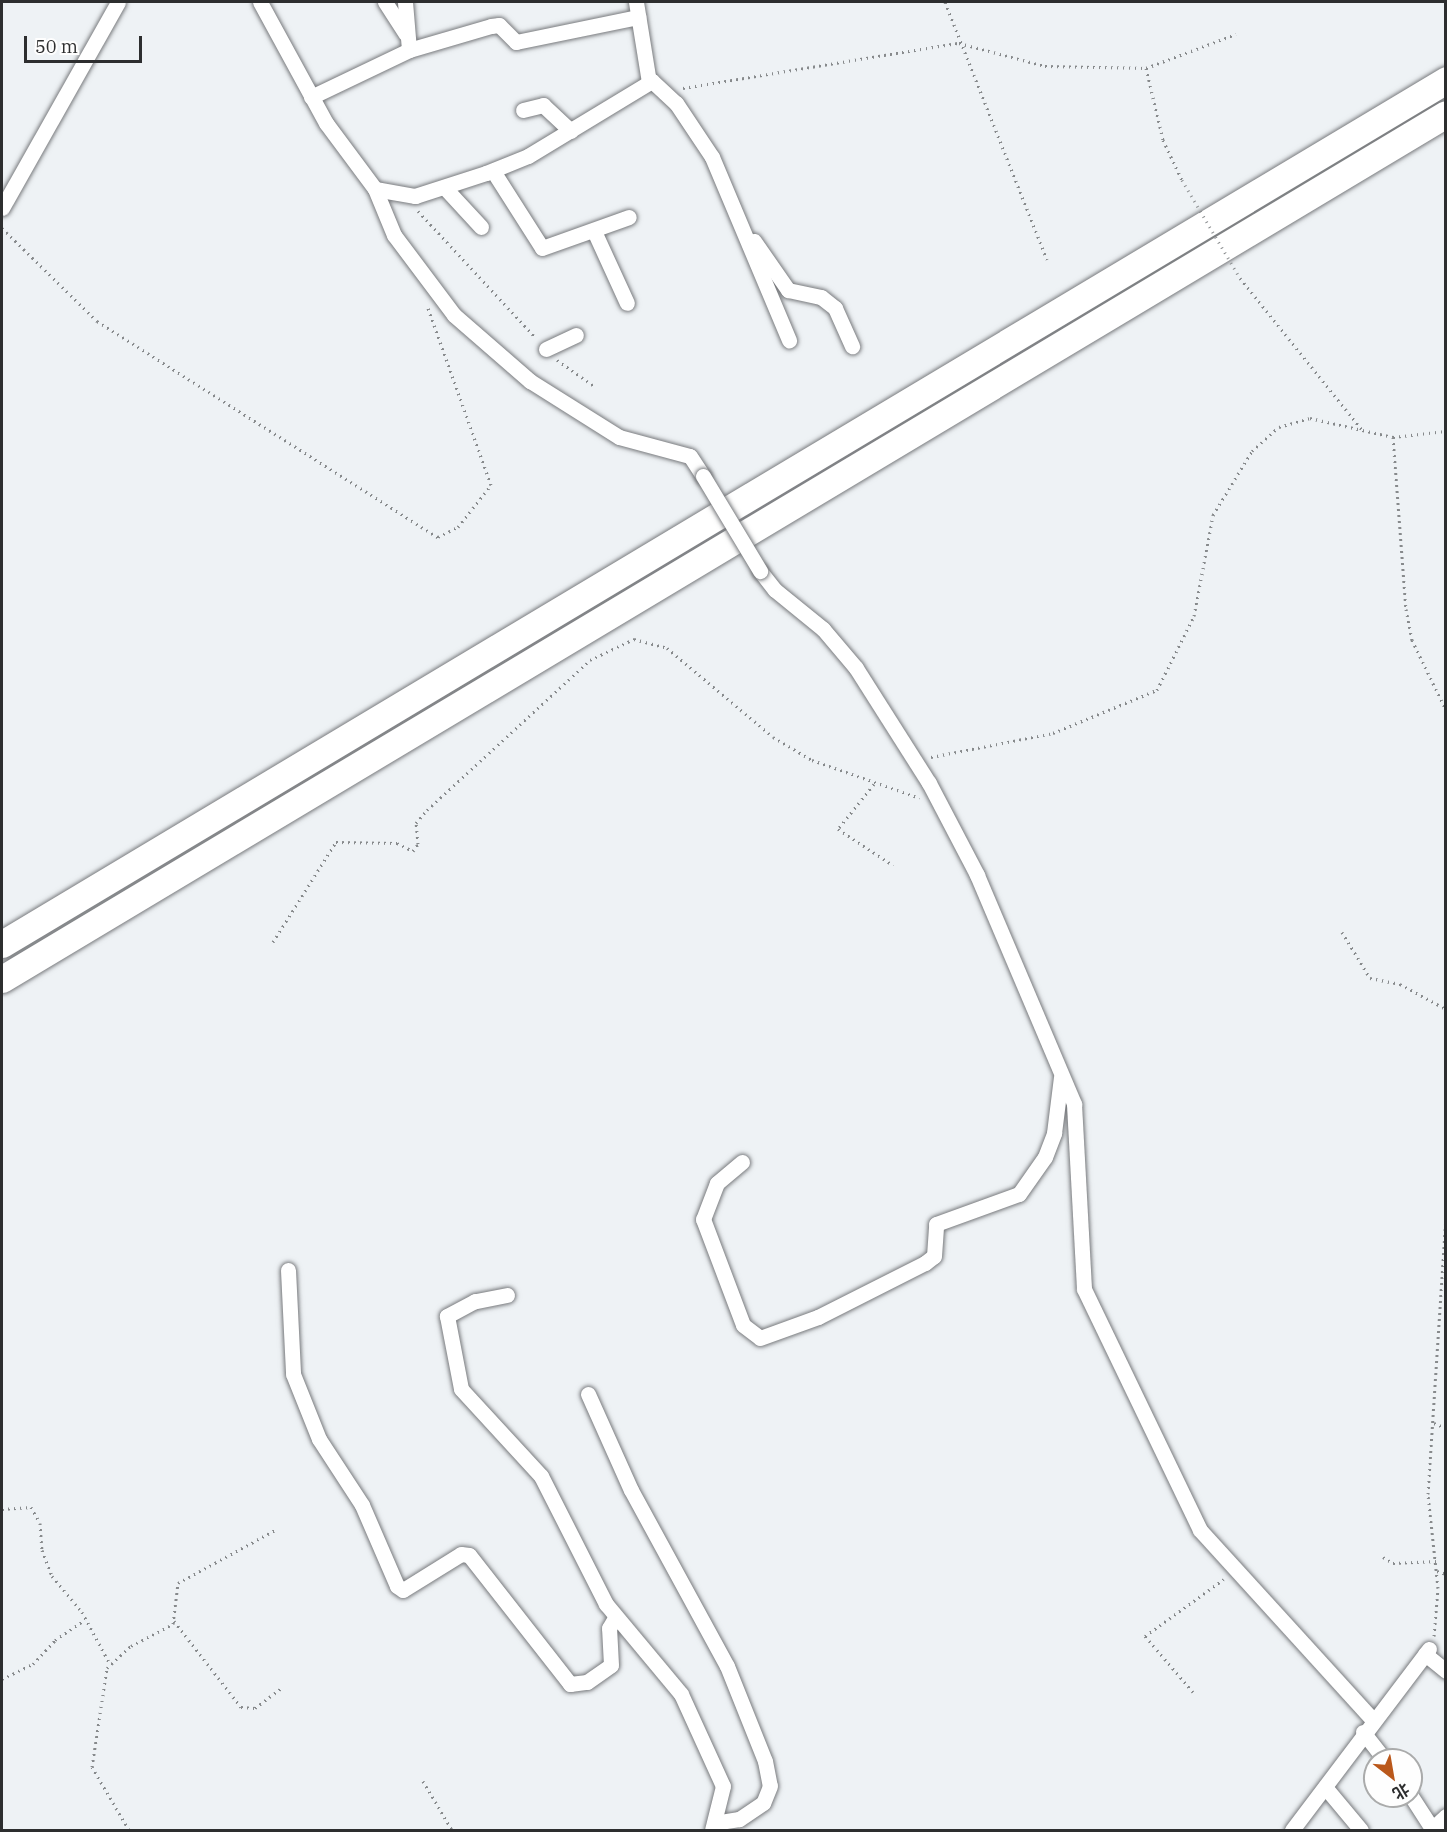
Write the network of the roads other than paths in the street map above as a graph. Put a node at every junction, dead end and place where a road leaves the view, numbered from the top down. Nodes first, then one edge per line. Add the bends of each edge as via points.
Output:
1 (118, 2) edge
2 (260, 2) edge
3 (386, 2) edge
4 (405, 2) edge
5 (637, 9) edge
6 (408, 43) junction
7 (1446, 80) edge
8 (649, 82) junction
9 (311, 97) junction
10 (523, 110) dead end
11 (1446, 114) edge
12 (571, 130) junction
13 (493, 171) junction
14 (445, 188) junction
15 (375, 189) junction
16 (2, 208) edge
17 (628, 217) dead end
18 (481, 227) dead end
19 (594, 231) junction
20 (743, 231) junction
21 (627, 303) dead end
22 (576, 334) dead end
23 (789, 340) dead end
24 (852, 346) dead end
25 (546, 349) road end
26 (2, 944) edge
27 (2, 979) edge
28 (1062, 1074) junction
29 (742, 1162) dead end
30 (288, 1270) dead end
31 (507, 1295) dead end
32 (588, 1394) dead end
33 (615, 1618) junction
34 (1446, 1671) edge
35 (1367, 1726) junction
36 (1379, 1748) edge
37 (1325, 1787) junction
38 (1419, 1808) edge
39 (1446, 1816) edge
40 (713, 1827) edge
41 (1433, 1829) edge
42 (1294, 1830) edge
43 (1361, 1830) edge

1 - 16 street
2 - 9 street
3 - 6 street
4 - 6 street
5 - 6 street via 516,42 499,25
5 - 8 street
6 - 9 street
7 - 26 highway
8 - 12 street
8 - 20 street via 663,88 712,157
9 - 15 street
10 - 12 street via 543,105
11 - 27 highway
12 - 13 street
13 - 14 street
13 - 19 street via 542,248
14 - 15 street via 404,197
14 - 18 street
15 - 28 street, bridge via 394,235 466,327 530,381 619,437 690,456 760,571 841,648 939,802 981,884
17 - 19 street
19 - 21 street
20 - 23 street
20 - 24 street via 788,290 821,297 836,308
22 - 25 street
28 - 29 street via 1054,1133 1045,1157 1019,1194 936,1224 934,1256 925,1263 818,1317 760,1338 743,1325 703,1219 717,1183
28 - 35 street via 1077,1129 1084,1288 1200,1530
30 - 33 street via 293,1374 315,1431 363,1505 397,1586 403,1590 457,1556 469,1555 570,1684 586,1682 611,1665 609,1628
31 - 33 street via 475,1300 447,1316 461,1389 541,1476
32 - 40 street via 631,1490 727,1666 765,1761 770,1785 763,1803 739,1819
33 - 40 street via 688,1708 723,1785
34 - 35 street via 1427,1651
35 - 36 street
35 - 37 street
37 - 42 street
37 - 43 street
38 - 41 street
39 - 41 street

